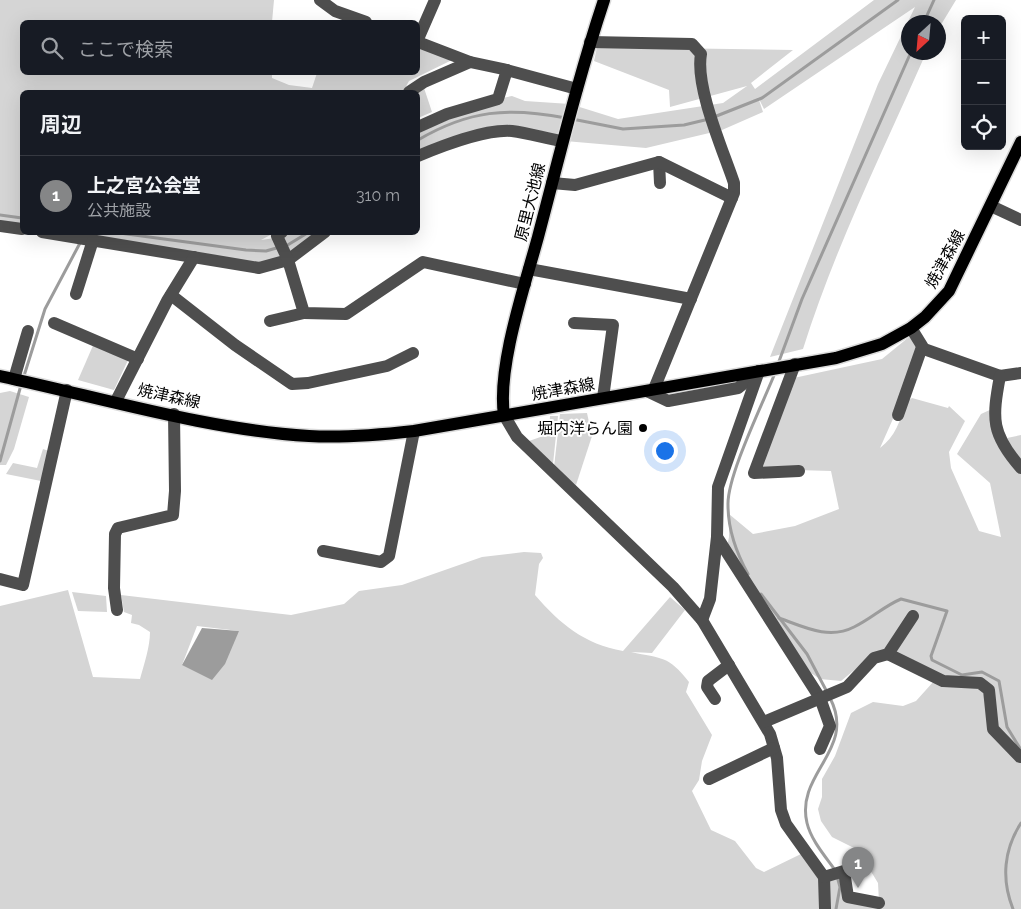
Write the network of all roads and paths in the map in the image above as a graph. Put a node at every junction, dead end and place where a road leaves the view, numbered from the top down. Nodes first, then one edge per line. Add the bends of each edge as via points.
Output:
1 (320, 0) edge
2 (435, 0) edge
3 (604, 0) edge
4 (360, 20) edge
5 (420, 36) edge
6 (420, 42) edge
7 (590, 42) junction
8 (470, 62) junction
9 (507, 70) junction
10 (577, 89) junction
11 (412, 90) edge
12 (420, 126) edge
13 (562, 138) junction
14 (1020, 145) edge
15 (420, 155) edge
16 (659, 162) junction
17 (552, 183) junction
18 (660, 183) dead end
19 (732, 198) junction
20 (991, 206) junction
21 (1021, 220) edge
22 (0, 226) edge
23 (20, 230) edge
24 (61, 235) edge
25 (279, 235) edge
26 (321, 235) edge
27 (93, 240) junction
28 (194, 257) junction
29 (288, 260) junction
30 (529, 269) junction
31 (525, 284) junction
32 (76, 294) dead end
33 (171, 295) junction
34 (690, 300) junction
35 (304, 313) junction
36 (270, 321) dead end
37 (54, 323) dead end
38 (574, 324) dead end
39 (911, 328) junction
40 (28, 331) dead end
41 (922, 347) junction
42 (413, 353) dead end
43 (138, 359) junction
44 (795, 364) junction
45 (761, 371) junction
46 (1021, 373) edge
47 (0, 376) edge
48 (1000, 376) junction
49 (14, 379) junction
50 (685, 384) junction
51 (67, 390) junction
52 (650, 390) junction
53 (603, 398) junction
54 (686, 398) junction
55 (116, 401) junction
56 (174, 414) junction
57 (504, 415) junction
58 (898, 415) dead end
59 (414, 431) junction
60 (1021, 468) edge
61 (799, 471) dead end
62 (717, 537) junction
63 (322, 551) dead end
64 (0, 579) edge
65 (117, 610) dead end
66 (913, 616) dead end
67 (702, 620) junction
68 (888, 654) junction
69 (729, 665) junction
70 (821, 697) junction
71 (715, 699) dead end
72 (764, 722) junction
73 (774, 748) junction
74 (820, 749) dead end
75 (1020, 757) edge
76 (709, 779) dead end
77 (833, 874) junction
78 (879, 903) dead end
79 (825, 909) edge

1 - 4 street via 335,11
2 - 5 street
3 - 7 main road, 原里大池線
6 - 8 street
7 - 10 main road, 原里大池線
7 - 19 street via 692,44 701,54 699,67 708,105 734,183
8 - 9 street
8 - 11 street
9 - 10 street
9 - 12 street via 498,99 447,114
10 - 13 main road, 原里大池線
13 - 15 street via 510,131 442,146
13 - 17 main road, 原里大池線
14 - 20 main road, 焼津森線
16 - 17 street via 575,185
16 - 18 street
16 - 19 street
17 - 30 main road, 原里大池線
19 - 34 street
20 - 21 street
20 - 39 main road, 焼津森線 via 950,291
22 - 23 street
24 - 27 street
25 - 29 street
26 - 29 street
27 - 28 street
27 - 32 street
28 - 29 street via 259,268
28 - 33 street
29 - 35 street
30 - 31 main road, 原里大池線
30 - 34 street
31 - 35 street via 423,262 346,314
31 - 57 main road, 原里大池線 via 507,364
33 - 42 street via 292,384 387,366
33 - 43 street
34 - 52 street
35 - 36 street
37 - 43 street
38 - 53 street via 613,325
39 - 41 street
39 - 44 main road, 焼津森線 via 882,344 836,358
40 - 49 street
41 - 48 street
41 - 58 street
43 - 55 street
44 - 45 main road, 焼津森線
44 - 61 street via 754,473
45 - 50 main road, 焼津森線
45 - 54 street via 738,388
45 - 62 street via 718,487
46 - 48 street
47 - 49 main road, 焼津森線
48 - 60 street via 994,408 999,439
49 - 51 main road, 焼津森線
50 - 52 main road, 焼津森線
50 - 54 street
51 - 55 main road, 焼津森線
51 - 64 street via 23,585
52 - 53 main road, 焼津森線
52 - 54 street via 668,401
53 - 57 main road, 焼津森線
55 - 56 main road, 焼津森線
56 - 59 main road, 焼津森線 via 260,431 310,436 374,436
56 - 65 street via 173,515 118,528 115,534 114,588
57 - 59 main road, 焼津森線
57 - 67 street via 517,437 673,587
59 - 63 street via 389,556 381,562
62 - 67 street via 710,598
62 - 70 street
66 - 68 street
67 - 69 street
68 - 70 street via 874,658 847,687
68 - 75 street via 943,681 980,683 989,690 993,729
69 - 71 street via 708,681
69 - 72 street
70 - 72 street
70 - 74 street via 830,726
72 - 73 street
73 - 76 street
73 - 77 street via 780,810 786,824
77 - 78 street via 844,870 848,897
77 - 79 street

